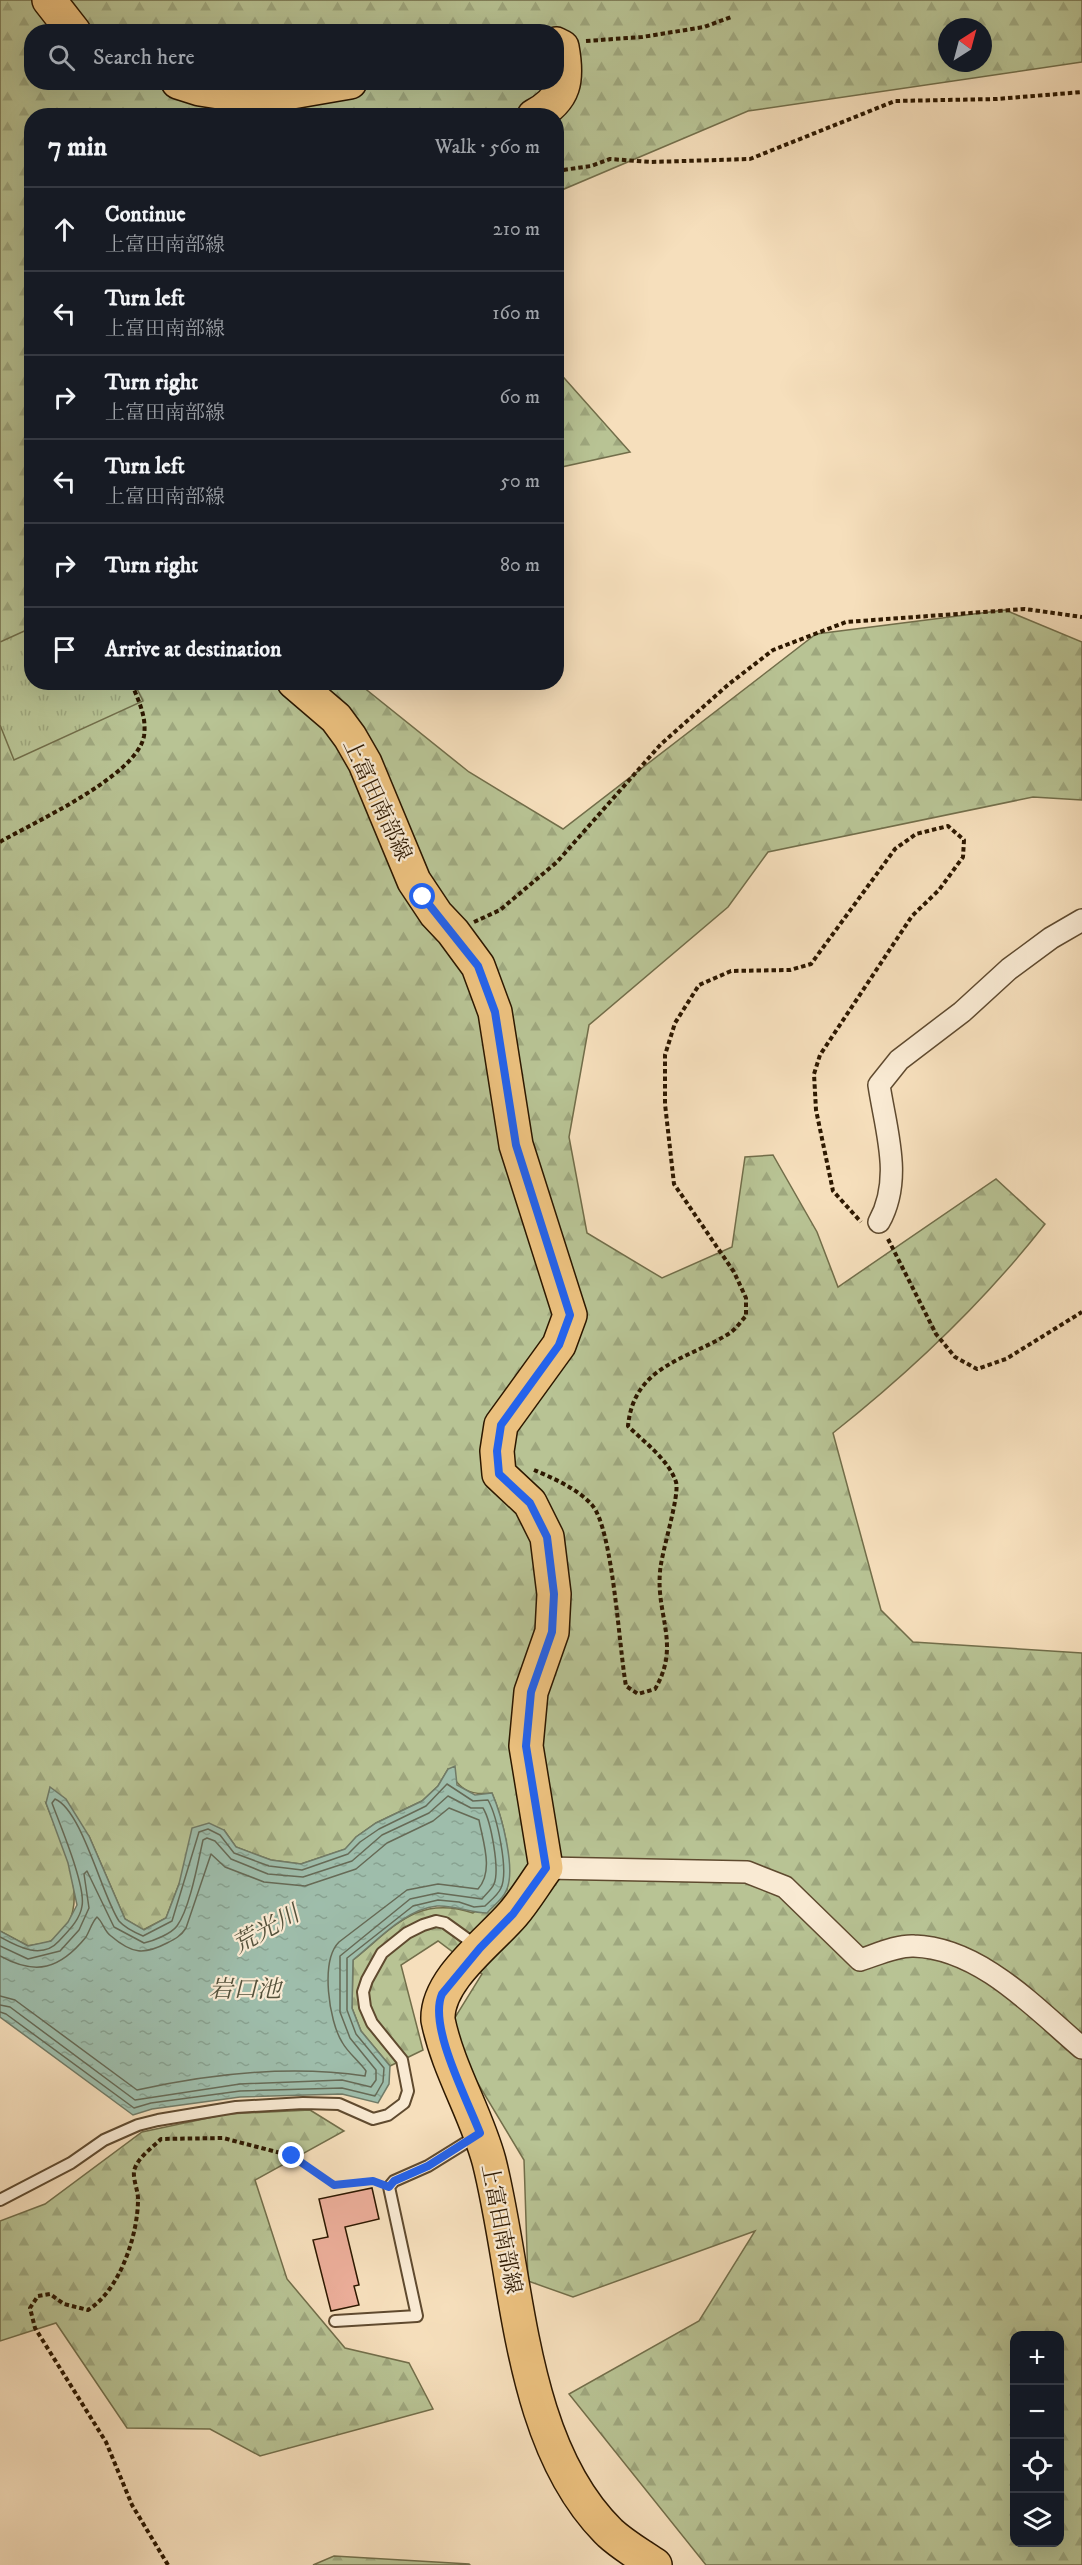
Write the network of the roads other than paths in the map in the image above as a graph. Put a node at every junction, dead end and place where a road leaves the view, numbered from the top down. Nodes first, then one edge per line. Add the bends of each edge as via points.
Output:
1 (50, 0) edge
2 (68, 24) edge
3 (564, 64) edge
4 (564, 87) edge
5 (206, 90) edge
6 (304, 90) edge
7 (562, 90) edge
8 (548, 108) edge
9 (303, 690) edge
10 (1082, 920) edge
11 (879, 1222) road end
12 (546, 1868) junction
13 (480, 1948) junction
14 (1082, 2048) edge
15 (480, 2133) junction
16 (0, 2200) edge
17 (335, 2321) dead end
18 (655, 2565) edge

1 - 2 main road
3 - 4 main road
5 - 6 main road via 257,98
7 - 8 main road
9 - 12 main road, 上富田南部線 via 336,718 350,737 365,763 414,881 478,966 495,1012 516,1145 570,1315 559,1345 501,1425 497,1451 499,1474 530,1503 547,1537 554,1594 552,1632 531,1692 526,1746
10 - 11 street via 1009,969 962,1012 899,1060 879,1085 893,1168 890,1203
12 - 13 main road, 上富田南部線 via 513,1914
12 - 14 street via 747,1872 785,1887 860,1960 914,1946 951,1953 992,1974
13 - 15 main road, 上富田南部線 via 442,1994 437,2010 440,2028
13 - 16 lane via 445,1923 436,1921 407,1933 382,1953 374,1965 363,1992 365,2007 372,2023 402,2060 408,2091 404,2103 388,2115 373,2119 339,2104 303,2103 236,2107 158,2120 104,2140
15 - 17 lane via 389,2187 417,2316
15 - 18 main road, 上富田南部線 via 536,2399 582,2499 611,2534

